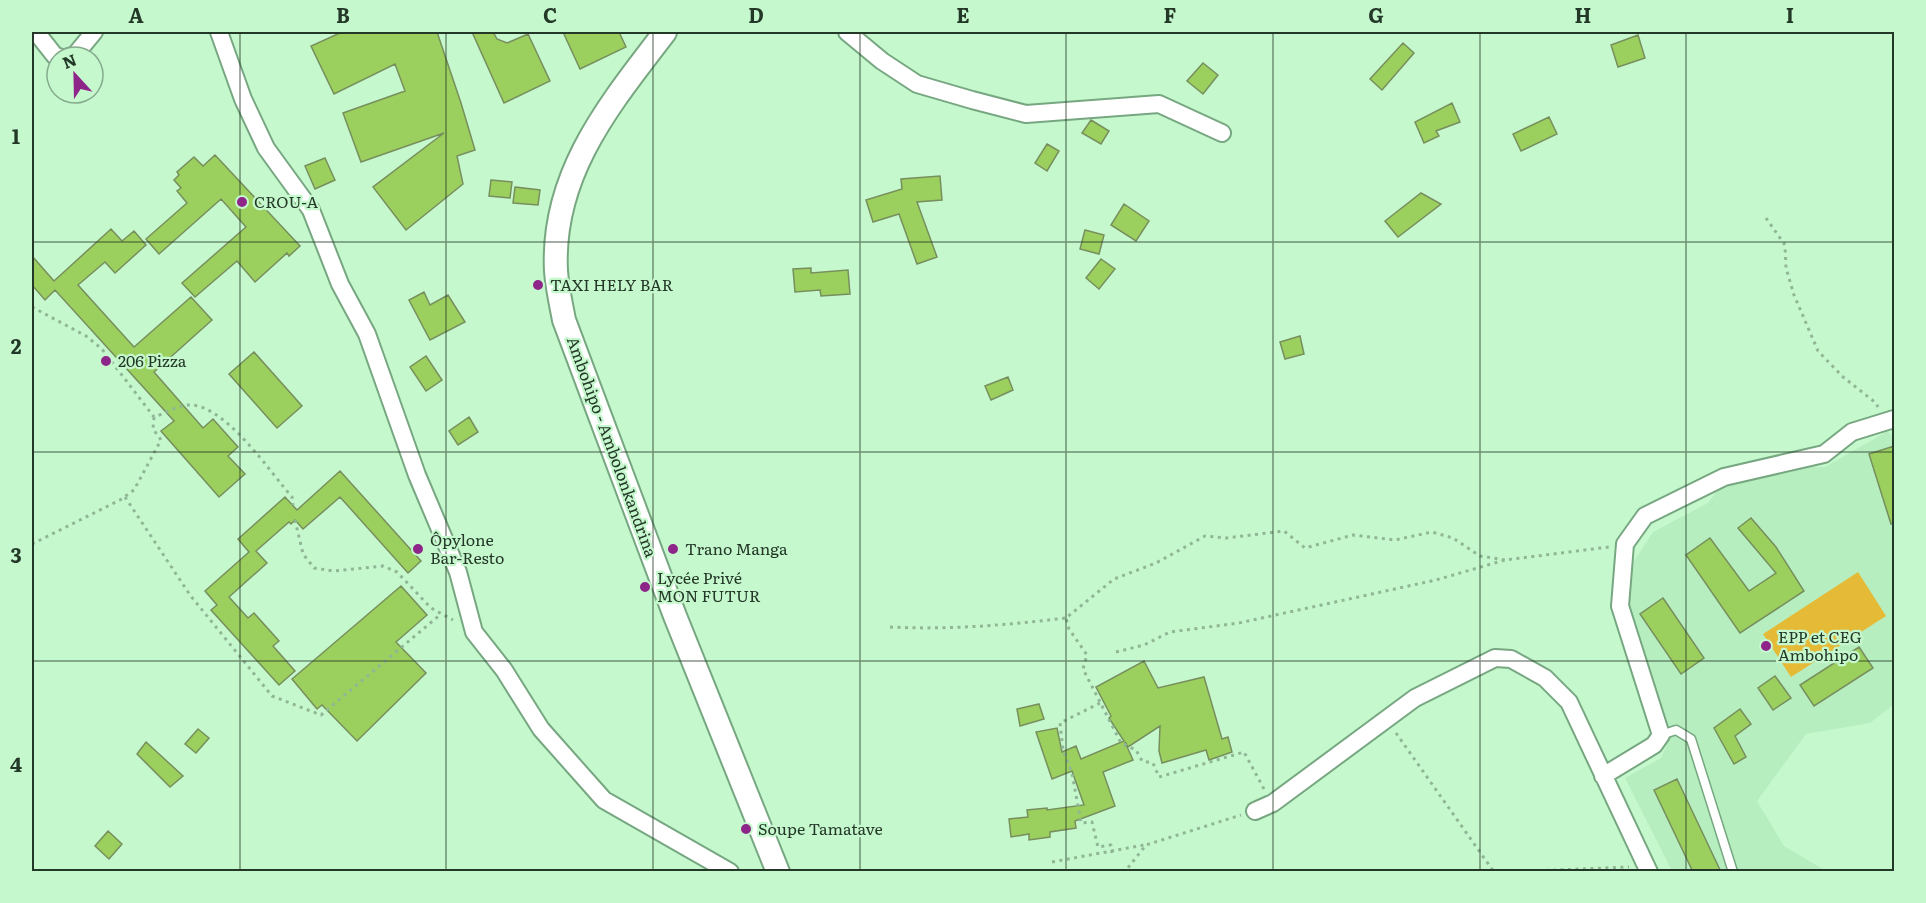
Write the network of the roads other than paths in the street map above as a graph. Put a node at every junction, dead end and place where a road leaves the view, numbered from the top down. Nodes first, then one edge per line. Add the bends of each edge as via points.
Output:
1 (36, 32) edge
2 (94, 32) edge
3 (219, 32) edge
4 (665, 32) edge
5 (847, 32) edge
6 (48, 45) edge
7 (83, 45) edge
8 (1222, 133) dead end
9 (1894, 419) edge
10 (1661, 735) junction
11 (1603, 776) junction
12 (1255, 811) road end
13 (1647, 869) edge
14 (730, 872) edge
15 (778, 872) edge
16 (1732, 872) edge

1 - 6 street
2 - 7 street
3 - 14 street via 266,148 311,210 340,284 367,334 417,475 458,572 474,632 504,670 541,729 604,800
4 - 15 street, Ambohipo - Ambolonkandrina via 614,99 580,153 567,187 556,244 556,273 564,320 675,616
5 - 8 street via 917,84 972,100 1026,114 1159,104
9 - 10 street via 1852,432 1824,454 1724,477 1645,516 1625,544 1620,606
10 - 11 street via 1654,745
10 - 16 lane via 1676,730 1691,739
11 - 12 street via 1569,702 1545,678 1511,659 1495,658 1415,698 1273,803
11 - 13 street

